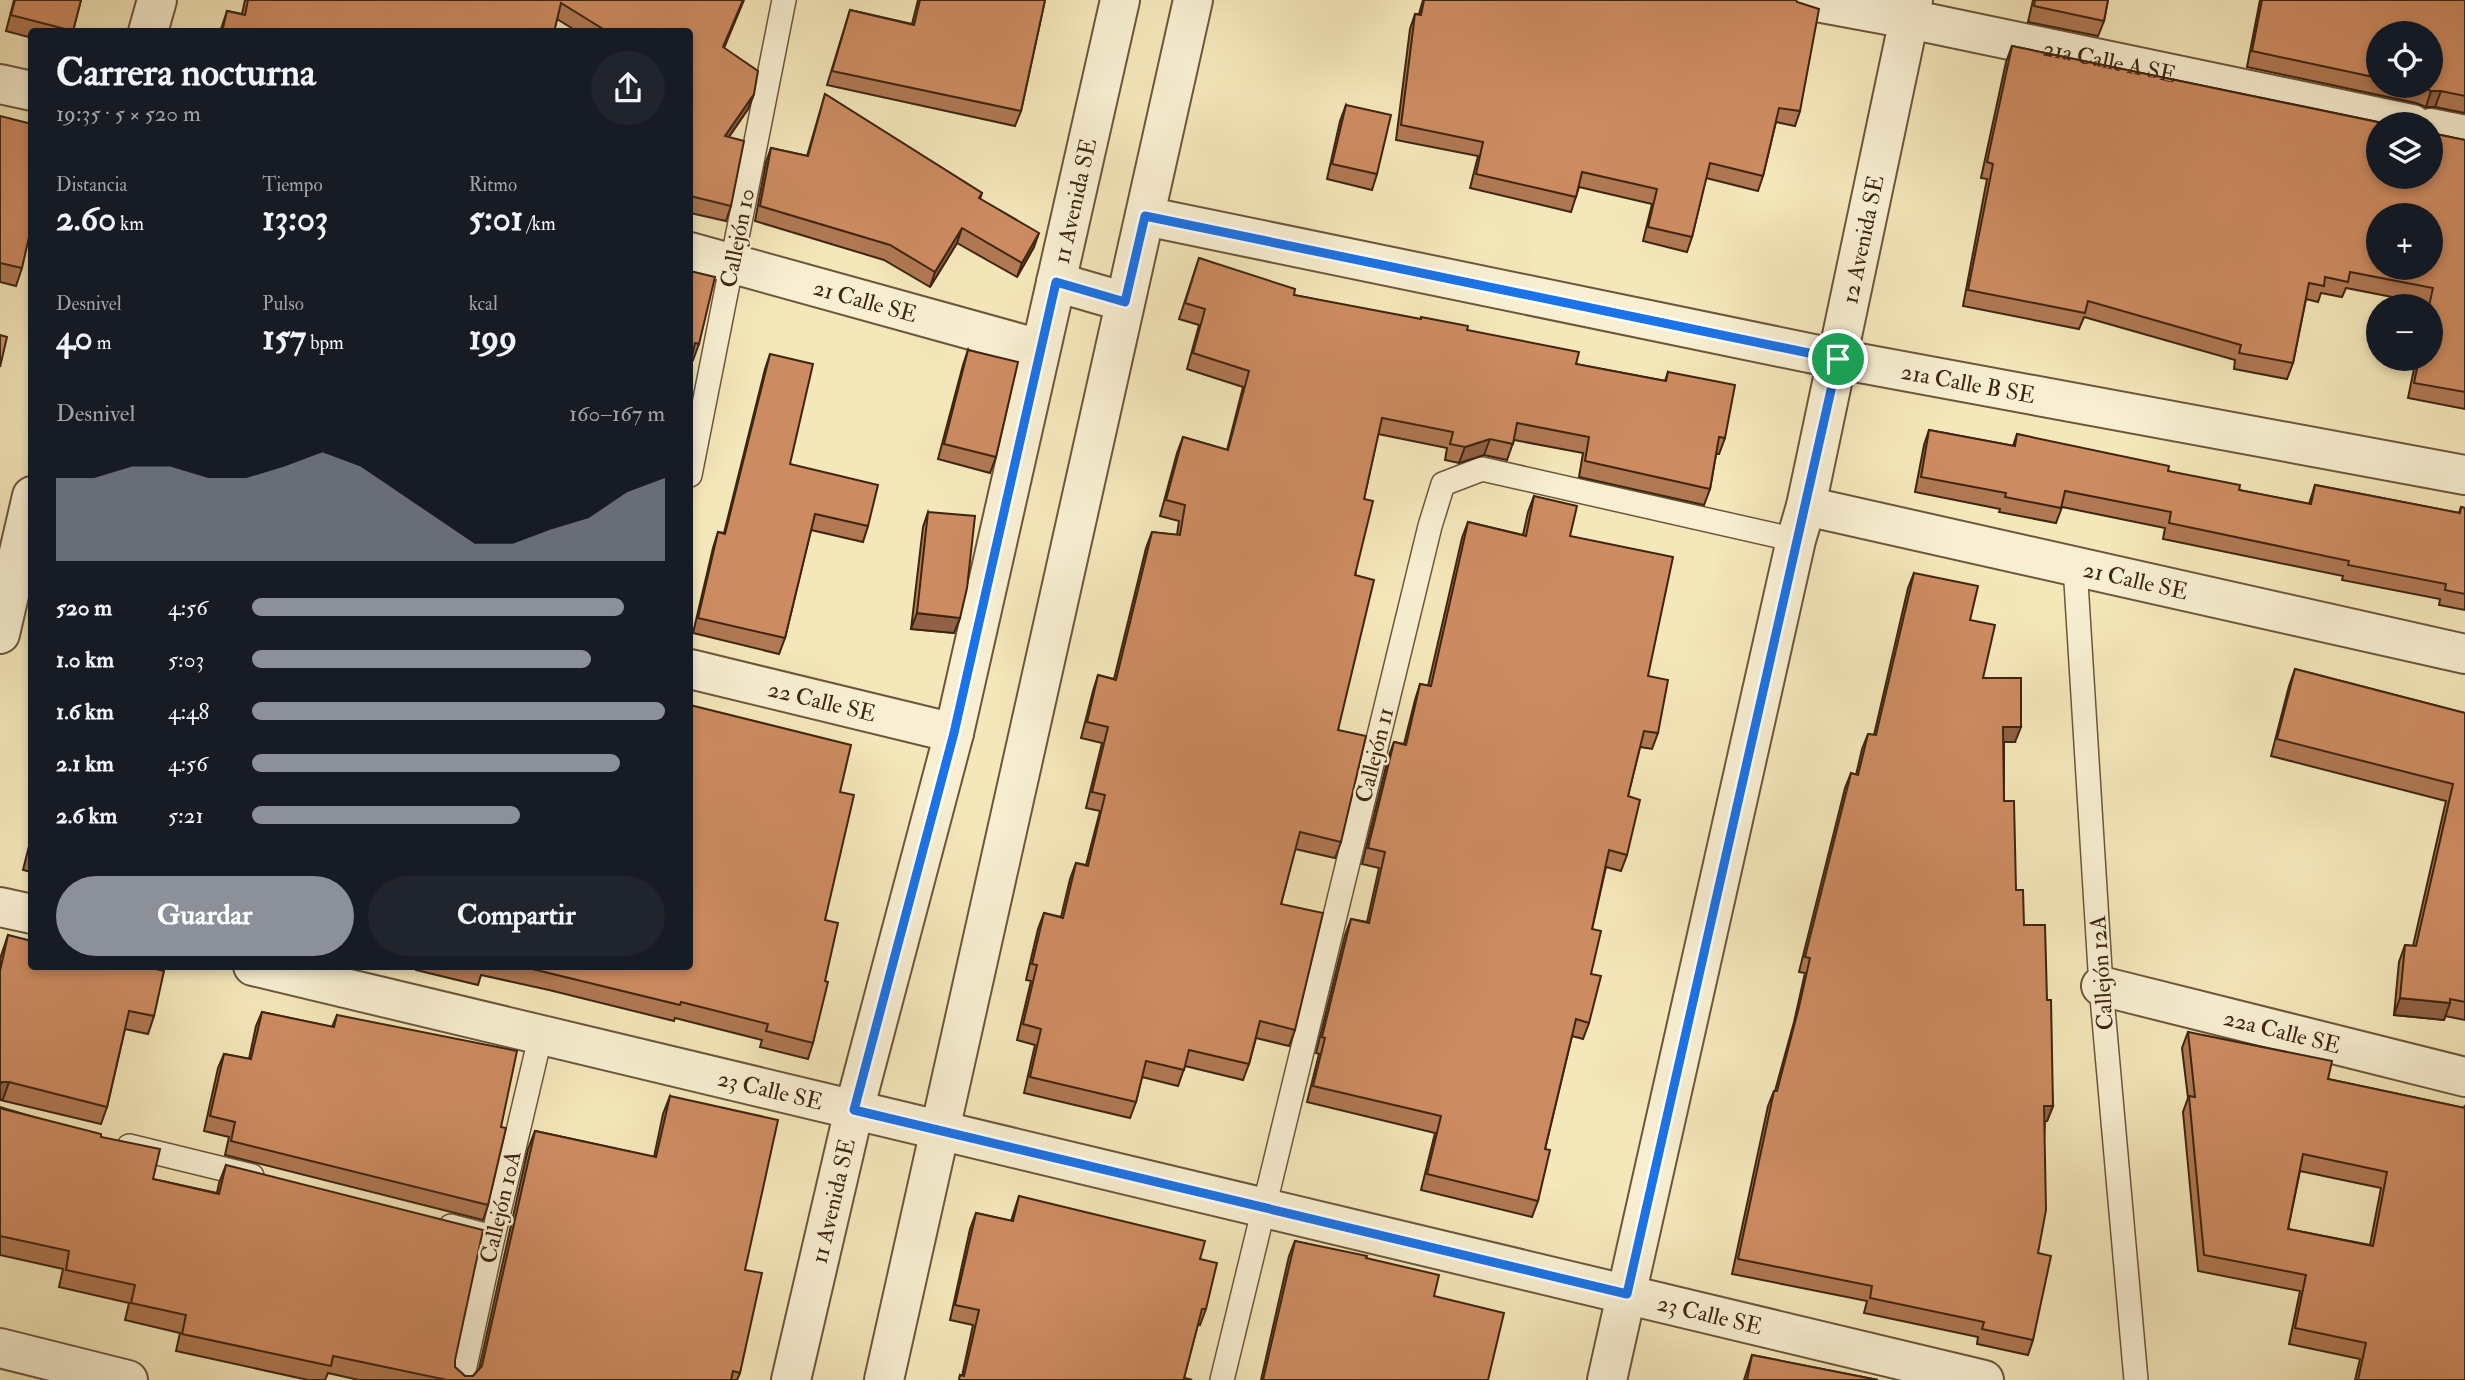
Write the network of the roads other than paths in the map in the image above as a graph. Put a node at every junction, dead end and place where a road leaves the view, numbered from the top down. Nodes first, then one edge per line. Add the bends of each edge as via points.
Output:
1 (157, 0) edge
2 (784, 0) edge
3 (1120, 0) edge
4 (1193, 0) edge
5 (1806, 0) edge
6 (1911, 9) edge
7 (149, 28) edge
8 (0, 83) edge
9 (28, 90) edge
10 (2366, 113) edge
11 (2443, 130) edge
12 (2465, 135) edge
13 (1145, 216) junction
14 (693, 253) edge
15 (732, 263) junction
16 (1056, 282) junction
17 (1125, 302) junction
18 (1040, 349) junction
19 (1838, 359) junction
20 (693, 460) edge
21 (2465, 475) edge
22 (23, 503) edge
23 (1801, 523) junction
24 (2075, 566) junction
25 (0, 634) edge
26 (2465, 654) edge
27 (693, 670) edge
28 (954, 733) junction
29 (0, 907) edge
30 (28, 913) edge
31 (270, 970) edge
32 (2101, 986) junction
33 (541, 1034) junction
34 (2465, 1077) edge
35 (854, 1110) junction
36 (940, 1129) junction
37 (107, 1140) edge
38 (266, 1180) edge
39 (1263, 1206) junction
40 (426, 1220) edge
41 (493, 1237) junction
42 (1627, 1294) junction
43 (0, 1348) edge
44 (128, 1380) edge
45 (462, 1380) edge
46 (790, 1380) edge
47 (884, 1380) edge
48 (1222, 1380) edge
49 (1606, 1380) edge
50 (1984, 1380) edge
51 (2136, 1380) edge

1 - 7 street
2 - 15 lane, Callejón 10
3 - 16 street, 11 Avenida SE
4 - 13 street
5 - 6 street, 21a Calle A SE
6 - 10 street, 21a Calle A SE
6 - 19 street, 12 Avenida SE
8 - 9 street
11 - 12 street
13 - 17 street
13 - 19 street, 21a Calle B SE
14 - 15 street, 21 Calle SE
15 - 18 street, 21 Calle SE
15 - 20 lane, Callejón 10
16 - 17 street
16 - 18 street, 11 Avenida SE
17 - 36 street
18 - 28 street, 11 Avenida SE
19 - 21 street, 21a Calle B SE
19 - 23 street, 12 Avenida SE
22 - 25 street
23 - 24 street, 21 Calle SE
23 - 39 lane, Callejón 11 via 1482,469 1443,484
23 - 42 street, 12 Avenida SE
24 - 26 street, 21 Calle SE
24 - 32 lane, Callejón 12A
27 - 28 street, 22 Calle SE
28 - 35 street, 11 Avenida SE
29 - 30 street
31 - 33 street, 23 Calle SE
32 - 34 street, 22a Calle SE
32 - 51 lane, Callejón 12A
33 - 35 street, 23 Calle SE
33 - 41 lane, Callejón 10A
35 - 36 street, 23 Calle SE
35 - 46 street, 11 Avenida SE
36 - 39 street, 23 Calle SE
36 - 47 street
37 - 38 lane
39 - 42 street, 23 Calle SE
39 - 48 lane, Callejón 11
40 - 41 lane
41 - 45 lane, Callejón 10A
42 - 49 street, 12 Avenida SE
42 - 50 street, 23 Calle SE
43 - 44 street

